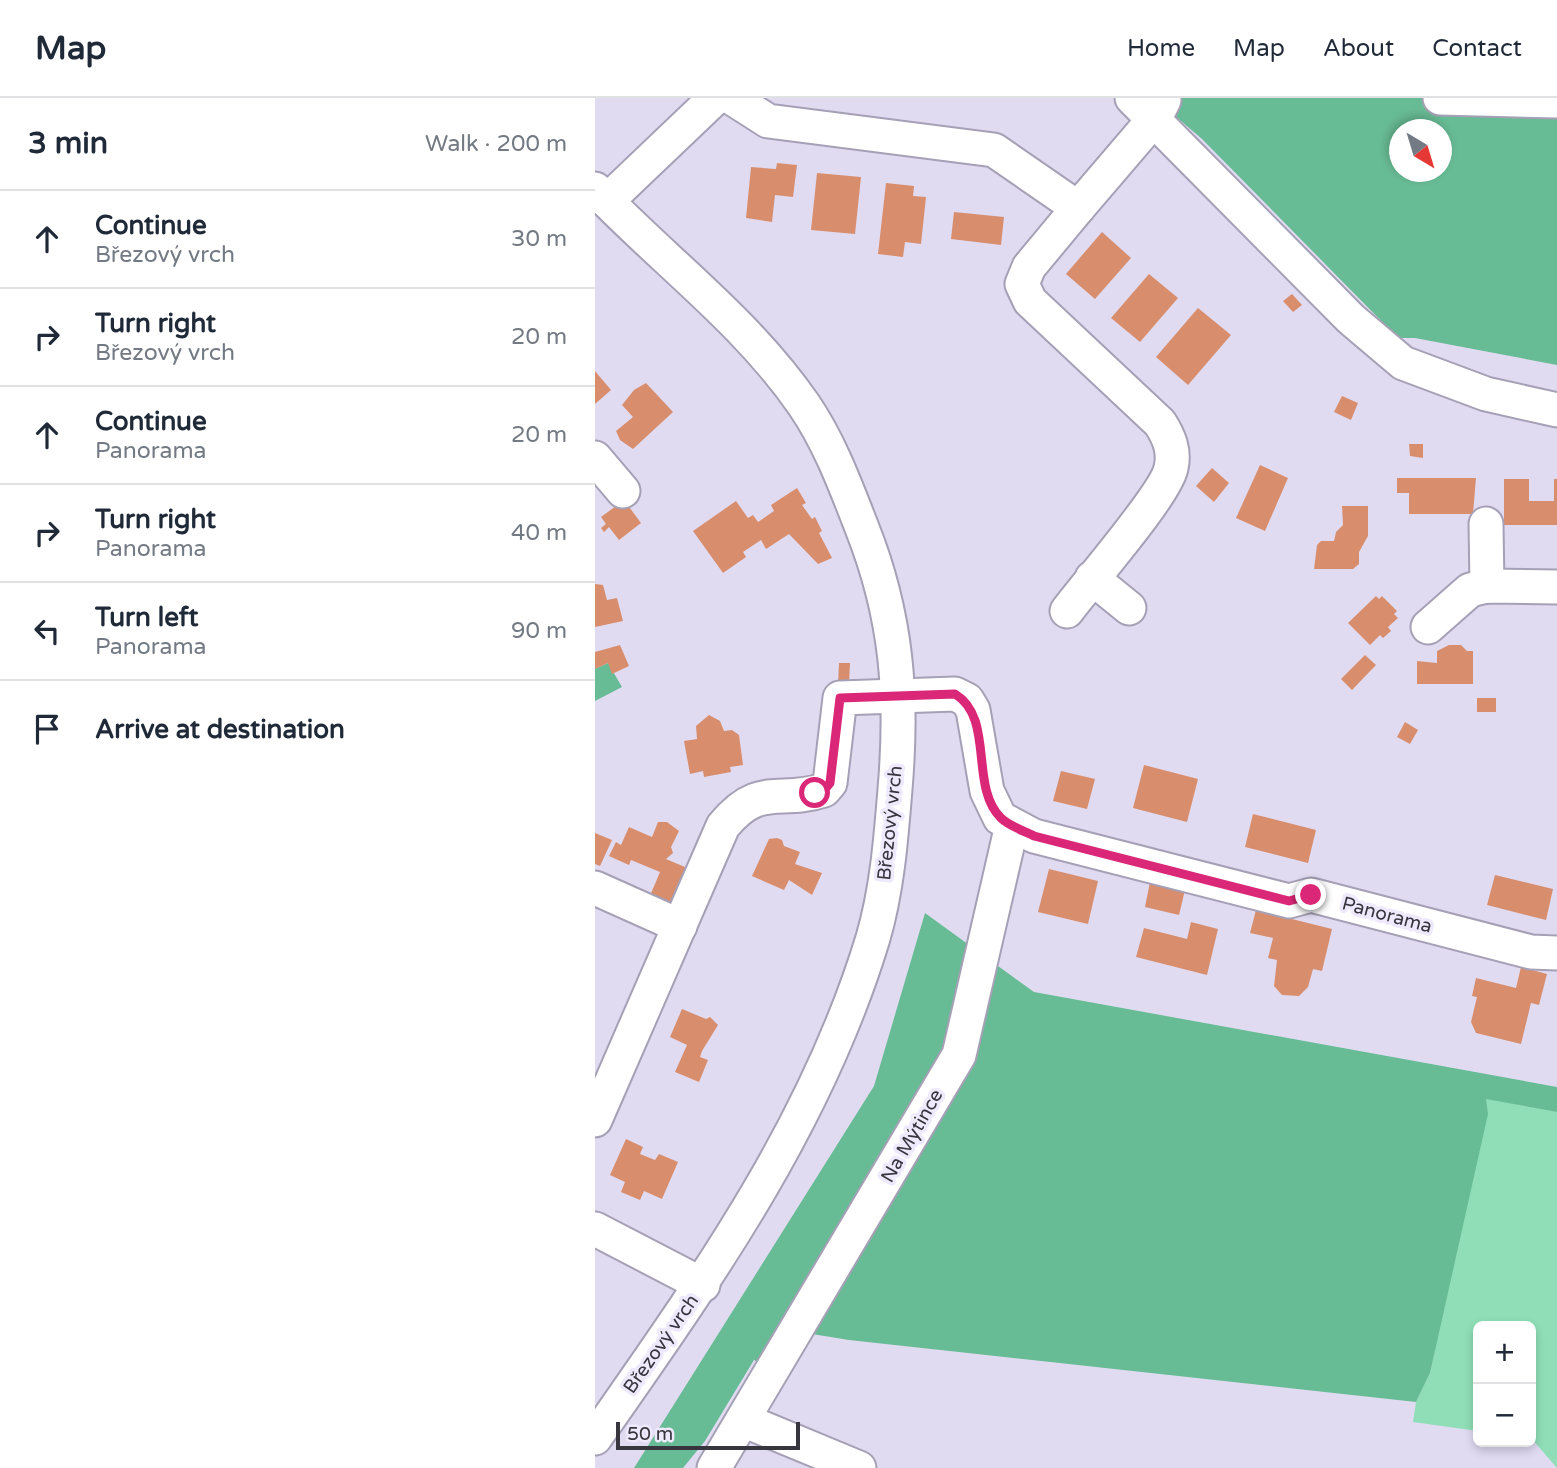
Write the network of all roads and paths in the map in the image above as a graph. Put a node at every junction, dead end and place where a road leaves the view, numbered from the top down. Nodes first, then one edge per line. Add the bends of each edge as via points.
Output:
1 (715, 98) edge
2 (732, 98) edge
3 (1440, 98) edge
4 (1557, 101) edge
5 (1151, 105) edge
6 (601, 195) edge
7 (1078, 208) junction
8 (1557, 410) edge
9 (595, 458) edge
10 (623, 491) dead end
11 (1486, 524) dead end
12 (1093, 578) junction
13 (1487, 586) junction
14 (1557, 587) edge
15 (1129, 608) dead end
16 (1067, 611) dead end
17 (1428, 627) dead end
18 (899, 695) junction
19 (1012, 825) junction
20 (595, 888) edge
21 (680, 926) junction
22 (1557, 953) edge
23 (595, 1120) edge
24 (595, 1229) edge
25 (703, 1285) junction
26 (743, 1420) junction
27 (595, 1438) edge
28 (714, 1468) edge
29 (859, 1468) edge

1 - 6 street
2 - 7 street via 768,121 994,150
3 - 4 street
5 - 7 street
5 - 8 street via 1351,319 1403,363 1486,394
6 - 18 street, Březový vrch via 765,353 807,409 839,469 877,565 896,648
7 - 12 street via 1029,267 1022,284 1030,301 1160,422 1173,455 1165,483
9 - 10 street
11 - 13 street
12 - 15 street
12 - 16 street
13 - 14 street
13 - 17 street via 1470,590
18 - 19 street, Panorama via 955,694 967,701 973,710 987,791 1000,818
18 - 21 street via 840,698 830,783 815,793 770,795 739,806 723,826
18 - 25 street, Březový vrch via 889,864 874,936 850,1005 796,1128
19 - 22 street, Panorama via 1034,836 1289,901 1311,895 1531,952
19 - 26 street, Na Mýtince via 959,1055
20 - 21 street
21 - 23 street
24 - 25 street, Březový vrch
25 - 27 street, Březový vrch
26 - 28 street, Na Mýtince
26 - 29 street

